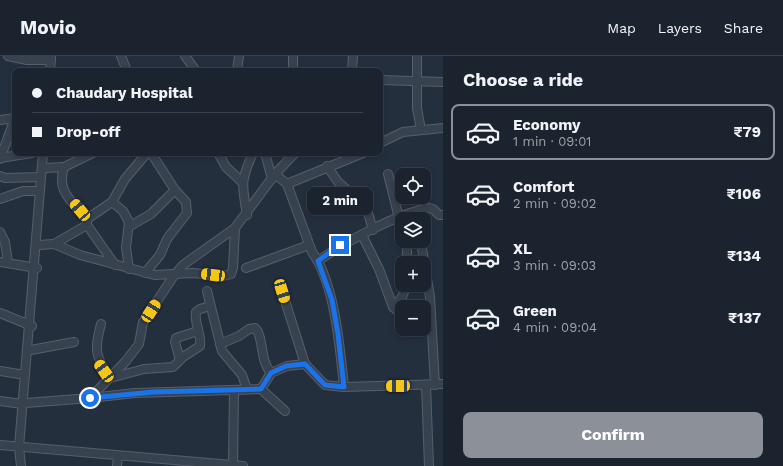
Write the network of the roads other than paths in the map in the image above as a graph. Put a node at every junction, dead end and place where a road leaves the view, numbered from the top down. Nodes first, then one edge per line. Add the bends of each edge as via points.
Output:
1 (8, 56) edge
2 (122, 56) edge
3 (185, 56) edge
4 (239, 56) edge
5 (293, 56) edge
6 (353, 56) edge
7 (418, 56) edge
8 (52, 57) edge
9 (50, 68) edge
10 (54, 68) edge
11 (126, 68) edge
12 (194, 68) edge
13 (236, 68) edge
14 (293, 68) edge
15 (352, 68) edge
16 (383, 80) edge
17 (417, 81) junction
18 (443, 82) edge
19 (12, 118) edge
20 (0, 120) edge
21 (12, 126) edge
22 (443, 128) edge
23 (421, 130) junction
24 (383, 142) edge
25 (16, 156) edge
26 (43, 156) edge
27 (47, 156) edge
28 (86, 156) edge
29 (144, 156) edge
30 (153, 156) edge
31 (220, 156) edge
32 (252, 156) edge
33 (265, 156) edge
34 (292, 156) edge
35 (355, 156) edge
36 (0, 159) edge
37 (327, 166) junction
38 (64, 167) junction
39 (45, 168) junction
40 (388, 174) dead end
41 (0, 176) edge
42 (274, 176) junction
43 (41, 177) junction
44 (242, 182) junction
45 (287, 184) junction
46 (175, 190) junction
47 (40, 191) junction
48 (0, 199) edge
49 (112, 202) junction
50 (398, 212) edge
51 (417, 212) edge
52 (246, 215) junction
53 (443, 215) edge
54 (395, 220) edge
55 (87, 222) junction
56 (130, 226) junction
57 (235, 228) junction
58 (373, 230) junction
59 (0, 232) edge
60 (362, 235) junction
61 (39, 244) junction
62 (54, 244) junction
63 (310, 245) junction
64 (422, 248) dead end
65 (407, 251) dead end
66 (407, 256) edge
67 (318, 261) junction
68 (4, 263) edge
69 (115, 265) junction
70 (35, 267) junction
71 (246, 268) dead end
72 (129, 269) junction
73 (145, 273) junction
74 (176, 274) junction
75 (207, 291) dead end
76 (282, 291) dead end
77 (404, 292) edge
78 (430, 300) edge
79 (210, 306) junction
80 (393, 307) joint
81 (0, 313) edge
82 (101, 324) dead end
83 (31, 325) junction
84 (198, 331) junction
85 (430, 336) edge
86 (74, 342) dead end
87 (220, 344) junction
88 (31, 350) junction
89 (180, 360) junction
90 (305, 364) junction
91 (0, 372) edge
92 (271, 373) junction
93 (25, 375) junction
94 (110, 378) junction
95 (439, 385) edge
96 (426, 386) junction
97 (344, 387) junction
98 (261, 389) junction
99 (234, 390) junction
100 (247, 390) junction
101 (90, 398) junction
102 (0, 401) edge
103 (24, 404) junction
104 (285, 411) dead end
105 (0, 445) edge
106 (21, 449) junction
107 (118, 456) junction
108 (20, 466) edge
109 (117, 466) edge
110 (233, 466) edge
111 (243, 466) edge
112 (429, 466) edge

1 - 8 street via 27,60
2 - 11 street
3 - 12 street
4 - 13 street
5 - 14 street
6 - 15 street
7 - 17 street
8 - 9 street
8 - 10 street
16 - 17 street
17 - 18 street
17 - 23 street via 417,108
19 - 20 street
21 - 36 street
22 - 23 street
23 - 24 street via 403,132
25 - 36 street
26 - 43 street
27 - 39 street
28 - 38 street
29 - 49 street via 125,179
30 - 46 street
31 - 44 street via 226,167
32 - 44 street
33 - 42 street
34 - 42 street
35 - 37 street
37 - 45 street
37 - 58 street via 338,182 366,206
38 - 39 street
38 - 55 street via 61,181 63,190
39 - 61 street
40 - 50 street
41 - 43 street
42 - 45 street
42 - 52 street
43 - 47 street
44 - 52 street
45 - 63 street
46 - 56 street via 151,214
46 - 73 street via 186,202 187,213
47 - 48 street via 23,191
47 - 70 street
49 - 55 street
49 - 56 street via 123,211
51 - 53 street via 429,208
52 - 57 street
54 - 58 street
55 - 62 street
55 - 69 street
56 - 72 street via 126,247
57 - 74 street via 183,265
57 - 74 street via 231,274
58 - 60 street
59 - 68 street via 5,242
60 - 67 street via 340,245
60 - 80 street via 379,269
61 - 62 street
61 - 70 street
62 - 69 street
63 - 67 street
63 - 71 street
64 - 78 street
65 - 66 street
67 - 97 street via 332,300
68 - 70 street
69 - 72 street
70 - 83 street
72 - 73 street
73 - 74 street
74 - 94 street via 143,322 139,344
75 - 79 street
76 - 90 street
77 - 80 street
79 - 84 street via 196,312
79 - 87 street
81 - 83 street
82 - 94 street via 96,355
83 - 88 street
83 - 93 street
84 - 89 street via 200,346
84 - 89 street via 176,338
85 - 95 street
86 - 88 street
87 - 92 street via 255,328 260,336 265,365
87 - 100 street via 222,351 242,375
88 - 103 street
89 - 94 street via 173,367 144,369
90 - 92 street via 286,366
90 - 97 street via 325,385
91 - 93 street
92 - 98 street
93 - 103 street
94 - 101 street
95 - 96 street
96 - 97 street
96 - 112 street
98 - 100 street
98 - 104 street
99 - 100 street
99 - 101 street via 135,393
99 - 110 street
101 - 103 street
102 - 103 street
103 - 106 street
105 - 106 street
106 - 107 street
106 - 108 street
107 - 109 street
107 - 110 street
110 - 111 street

